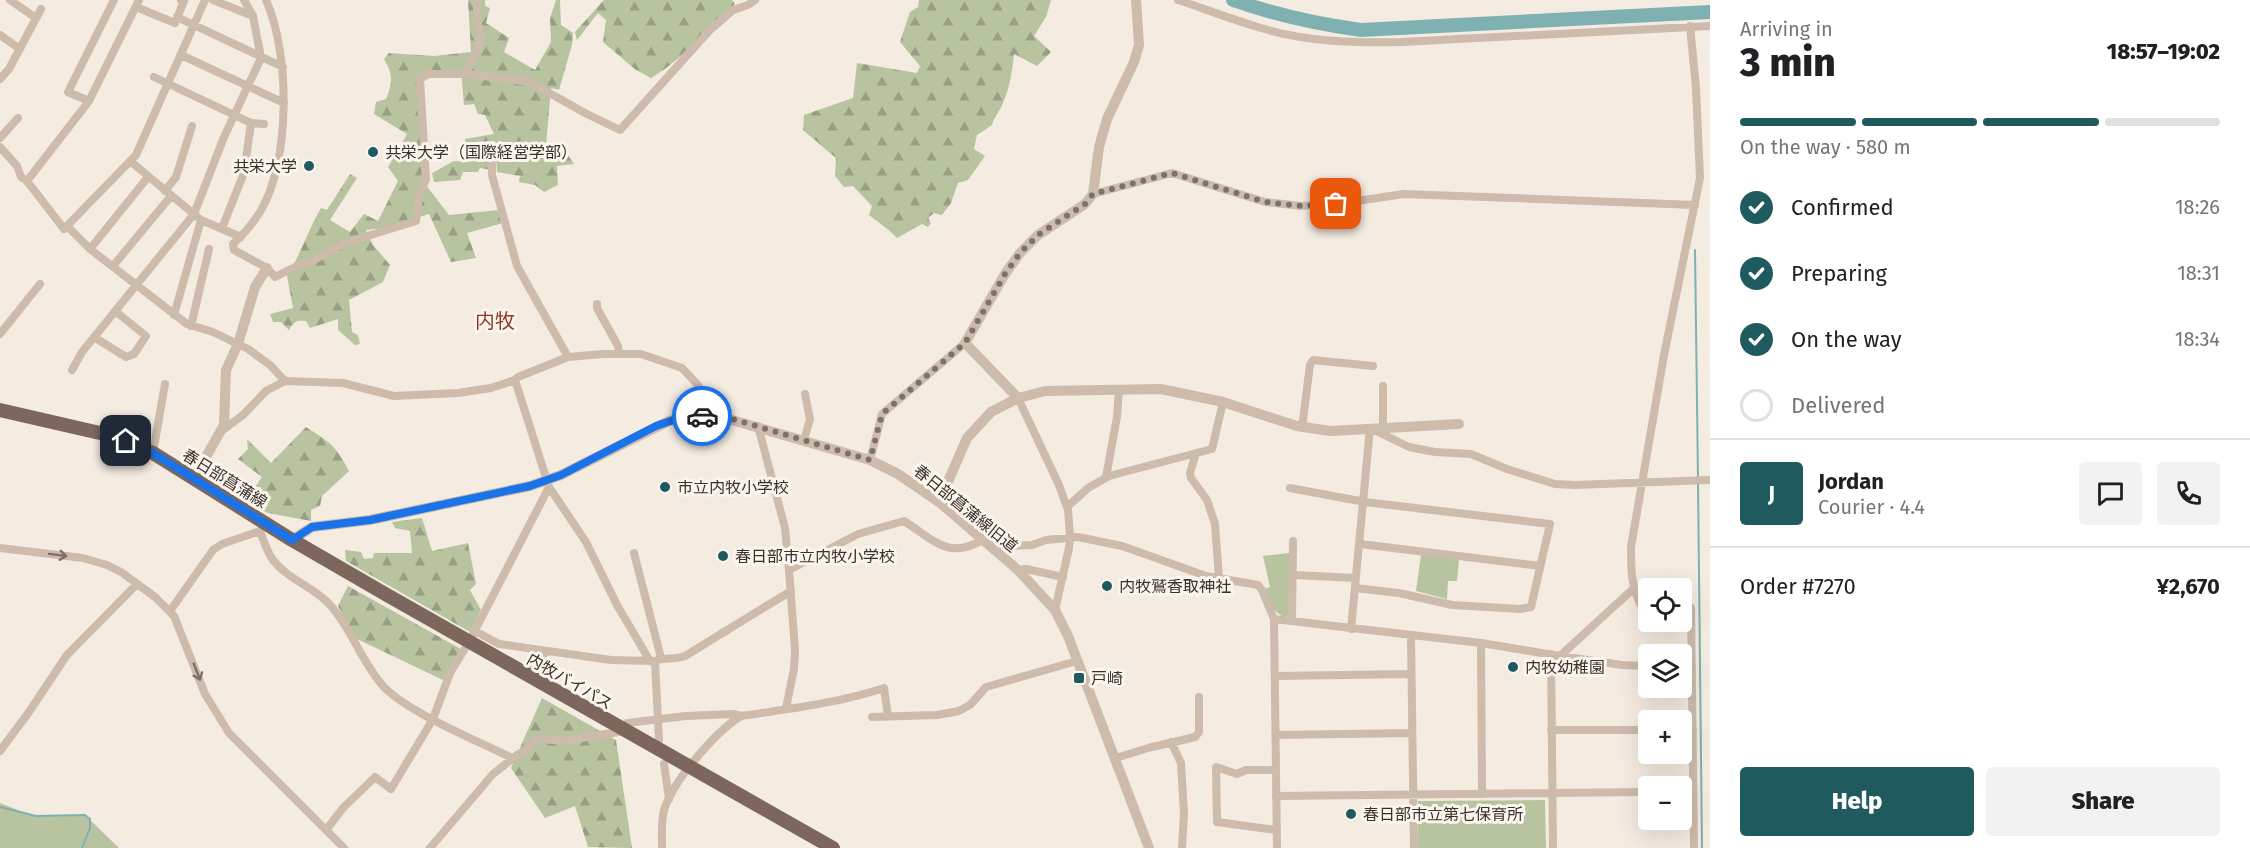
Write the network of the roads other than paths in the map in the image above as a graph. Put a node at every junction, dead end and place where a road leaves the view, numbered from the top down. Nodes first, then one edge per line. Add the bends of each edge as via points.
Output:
1 (10, 0) edge
2 (114, 0) edge
3 (182, 0) edge
4 (205, 0) edge
5 (213, 0) edge
6 (244, 0) edge
7 (267, 0) edge
8 (477, 0) edge
9 (755, 0) edge
10 (1136, 0) edge
11 (1178, 0) edge
12 (138, 3) edge
13 (41, 9) dead end
14 (253, 16) junction
15 (177, 17) junction
16 (36, 18) junction
17 (194, 25) junction
18 (1690, 26) junction
19 (1710, 26) edge
20 (0, 34) edge
21 (20, 49) junction
22 (182, 55) junction
23 (261, 58) junction
24 (283, 68) junction
25 (466, 74) junction
26 (154, 77) dead end
27 (0, 79) edge
28 (169, 83) junction
29 (248, 86) junction
30 (89, 101) junction
31 (284, 103) junction
32 (235, 115) junction
33 (18, 118) dead end
34 (251, 123) junction
35 (264, 124) dead end
36 (192, 126) dead end
37 (0, 138) edge
38 (0, 147) edge
39 (492, 151) dead end
40 (129, 161) junction
41 (148, 177) junction
42 (27, 181) junction
43 (168, 193) junction
44 (1093, 194) junction
45 (1695, 205) junction
46 (197, 217) junction
47 (67, 226) junction
48 (222, 228) junction
49 (241, 237) junction
50 (90, 249) junction
51 (210, 249) dead end
52 (113, 266) junction
53 (267, 268) junction
54 (40, 284) dead end
55 (136, 284) junction
56 (597, 304) dead end
57 (115, 311) junction
58 (174, 315) junction
59 (191, 326) junction
60 (0, 334) edge
61 (94, 337) junction
62 (965, 343) junction
63 (238, 344) junction
64 (619, 354) junction
65 (568, 357) junction
66 (1373, 366) dead end
67 (72, 370) dead end
68 (515, 380) junction
69 (285, 381) junction
70 (165, 384) dead end
71 (1383, 386) dead end
72 (1119, 388) junction
73 (805, 394) dead end
74 (1018, 398) junction
75 (1223, 402) junction
76 (0, 410) edge
77 (718, 416) junction
78 (1459, 424) dead end
79 (758, 426) junction
80 (1302, 428) junction
81 (1370, 428) junction
82 (1383, 428) junction
83 (220, 432) junction
84 (804, 440) junction
85 (153, 453) junction
86 (1196, 453) junction
87 (870, 460) junction
88 (1106, 477) junction
89 (194, 478) junction
90 (1710, 480) edge
91 (1641, 481) junction
92 (548, 484) junction
93 (1290, 488) dead end
94 (939, 502) junction
95 (1365, 502) junction
96 (1067, 507) junction
97 (263, 527) junction
98 (1070, 536) junction
99 (984, 539) junction
100 (292, 540) junction
101 (1293, 541) dead end
102 (1360, 544) junction
103 (993, 547) junction
104 (0, 548) edge
105 (634, 553) dead end
106 (1540, 566) junction
107 (789, 570) junction
108 (1018, 570) junction
109 (1293, 575) junction
110 (1063, 577) junction
111 (1356, 578) junction
112 (1219, 579) junction
113 (137, 584) junction
114 (1355, 588) junction
115 (1633, 589) junction
116 (791, 591) junction
117 (1638, 600) edge
118 (1055, 610) junction
119 (170, 611) junction
120 (1274, 620) junction
121 (1292, 621) junction
122 (1351, 629) junction
123 (472, 636) junction
124 (1411, 636) junction
125 (1481, 643) junction
126 (547, 652) junction
127 (1555, 655) junction
128 (655, 660) junction
129 (1077, 661) junction
130 (1638, 666) edge
131 (1692, 668) edge
132 (1411, 674) junction
133 (1276, 676) junction
134 (530, 677) junction
135 (1199, 697) dead end
136 (786, 708) junction
137 (741, 716) junction
138 (888, 716) junction
139 (872, 717) dead end
140 (433, 719) junction
141 (657, 720) junction
142 (626, 727) junction
143 (1551, 730) junction
144 (1638, 730) edge
145 (1693, 730) joint
146 (1412, 734) junction
147 (1276, 735) junction
148 (659, 740) dead end
149 (1171, 742) junction
150 (0, 751) edge
151 (512, 758) junction
152 (1116, 759) junction
153 (664, 764) dead end
154 (690, 768) junction
155 (1276, 770) junction
156 (1693, 791) joint
157 (1638, 792) edge
158 (1552, 793) junction
159 (1482, 794) junction
160 (1413, 795) junction
161 (1276, 796) junction
162 (669, 799) junction
163 (326, 830) junction
164 (1276, 830) junction
165 (342, 847) edge
166 (430, 848) edge
167 (662, 848) edge
168 (833, 848) edge
169 (1149, 848) edge
170 (1182, 848) edge
171 (1276, 848) edge
172 (1414, 848) edge
173 (1553, 848) edge
174 (1694, 848) edge

1 - 16 street
2 - 30 street via 69,92
3 - 15 street
4 - 17 street
5 - 14 street
6 - 14 street
7 - 24 street
8 - 25 street via 482,37
9 - 25 street via 734,10 709,31 620,130 530,82
10 - 44 street via 1139,45 1107,119
11 - 18 street via 1258,28 1350,43
12 - 15 street via 175,23
12 - 30 street
13 - 16 street
14 - 23 street
15 - 17 street
16 - 21 street
17 - 22 street
17 - 23 street
18 - 19 street
18 - 45 street via 1700,178
20 - 21 street
21 - 27 street
22 - 28 street
22 - 29 street
23 - 24 street
23 - 29 street
24 - 31 street
25 - 53 street via 428,74 420,79 426,179 418,195 416,221 345,243 275,277
26 - 28 street
28 - 32 street
28 - 40 street via 136,155
29 - 31 street
29 - 32 street
30 - 42 street
31 - 49 street via 281,140 270,186 261,211
32 - 34 street
32 - 46 street
33 - 37 street
34 - 35 street
34 - 48 street via 244,173
36 - 43 street
38 - 42 street
39 - 65 street via 492,175 517,266
40 - 41 street
40 - 47 street
41 - 43 street
41 - 50 street
42 - 47 street via 64,229
43 - 46 street
43 - 52 street
44 - 45 street via 1172,173 1265,202 1301,206 1404,194
44 - 62 street via 1020,253
45 - 91 street
46 - 48 street
46 - 55 street
46 - 58 street
47 - 50 street
48 - 49 street
49 - 53 street via 233,244 234,250
50 - 52 street
51 - 59 street
52 - 55 street
53 - 63 street via 255,287
54 - 60 street
55 - 57 street
55 - 58 street
56 - 64 street
57 - 61 street
57 - 61 street via 146,336 134,354 126,357
58 - 59 street
59 - 63 street
61 - 67 street
62 - 74 street
62 - 87 street via 882,414
63 - 69 street via 259,356
63 - 83 street via 226,370 225,419
64 - 65 street
64 - 77 street via 641,354 682,368
65 - 68 street
66 - 80 street via 1313,360
68 - 69 street via 458,393 394,396 343,383
68 - 92 street
69 - 83 street via 266,391
70 - 85 street
71 - 82 street
72 - 74 street via 1045,391
72 - 75 street via 1168,390
72 - 88 street
73 - 84 street via 810,419
74 - 94 street via 991,412 967,438
74 - 96 street
75 - 80 street
75 - 86 street via 1212,449
76 - 85 main road, 春日部菖蒲線 via 113,436
77 - 79 street, 春日部菖蒲線旧道
77 - 92 street, 春日部菖蒲線旧道 via 669,421
78 - 82 street
79 - 84 street, 春日部菖蒲線旧道
79 - 107 street via 783,518
80 - 81 street
81 - 82 street
81 - 91 street via 1409,447 1471,454 1555,484
81 - 95 street
83 - 89 street
84 - 87 street, 春日部菖蒲線旧道
85 - 89 main road, 春日部菖蒲線
86 - 88 street
86 - 112 street via 1190,473 1207,500 1215,524
87 - 94 street, 春日部菖蒲線旧道
88 - 96 street
89 - 97 main road, 春日部菖蒲線
90 - 91 street
91 - 115 street via 1631,547
92 - 100 street, 春日部菖蒲線旧道 via 370,520 312,527
92 - 123 street
92 - 128 street via 586,542 617,605
93 - 95 street
94 - 99 street, 春日部菖蒲線旧道
95 - 102 street
95 - 106 street via 1550,524
96 - 98 street
97 - 100 main road, 春日部菖蒲線
97 - 119 street via 213,550
97 - 140 street via 266,549 282,570 332,606 385,688
98 - 103 street via 1032,545
98 - 110 street
98 - 112 street via 1122,546
99 - 103 street, 春日部菖蒲線旧道
99 - 107 street via 970,548 948,548 904,520 858,534
100 - 123 main road, 内牧バイパス
101 - 109 street
102 - 106 street
102 - 111 street
103 - 108 street, 春日部菖蒲線旧道
104 -> 113 street via 95,561
105 - 128 street
106 - 114 street via 1531,607 1520,609 1452,605
107 - 116 street
108 - 110 street
108 - 118 street, 春日部菖蒲線旧道
109 - 111 street
109 - 121 street
110 - 118 street
111 - 114 street
112 - 120 street via 1258,585
113 - 119 street
113 - 150 street via 67,655
114 - 122 street
115 - 117 street
115 - 127 street
116 - 128 street via 685,656
116 - 136 street via 795,650
118 - 129 street, 春日部菖蒲線旧道
119 -> 163 street via 205,694 229,733
120 - 121 street
120 - 133 street
121 - 122 street
122 - 124 street
123 - 126 street
123 - 134 main road, 内牧バイパス
123 - 140 street via 450,673
124 - 125 street
124 - 132 street
125 - 127 street
125 - 159 street
126 - 128 street via 611,660
126 - 134 street via 538,658
127 - 130 street
127 - 143 street
128 - 141 street
129 - 138 street via 986,687 959,711
129 - 152 street, 春日部菖蒲線旧道
131 - 145 street
132 - 133 street
132 - 146 street
133 - 147 street
134 - 142 main road, 内牧バイパス
135 - 149 street via 1199,732 1195,737
136 - 137 street
136 - 138 street via 884,688
137 - 141 street
137 - 154 street via 720,731
138 - 139 street
140 - 151 street
140 - 163 street via 391,789 375,777
141 - 142 street
141 - 148 street
142 - 151 street via 563,741 535,738 528,750
142 - 154 main road, 内牧バイパス
143 - 144 street
143 - 158 street
145 - 156 street
146 - 147 street
146 - 160 street
147 - 155 street
149 - 152 street
149 - 170 street via 1181,763
151 - 166 street via 493,774
152 - 169 street, 春日部菖蒲線旧道
153 - 162 street
154 - 162 street
154 - 168 main road, 内牧バイパス
155 - 161 street
155 - 164 street via 1246,770 1237,774 1216,768 1218,822
156 - 174 street
157 - 158 street
158 - 159 street
158 - 173 street
159 - 160 street
160 - 161 street
160 - 172 street
161 - 164 street
162 - 167 street via 664,812
163 - 165 street
164 - 171 street

